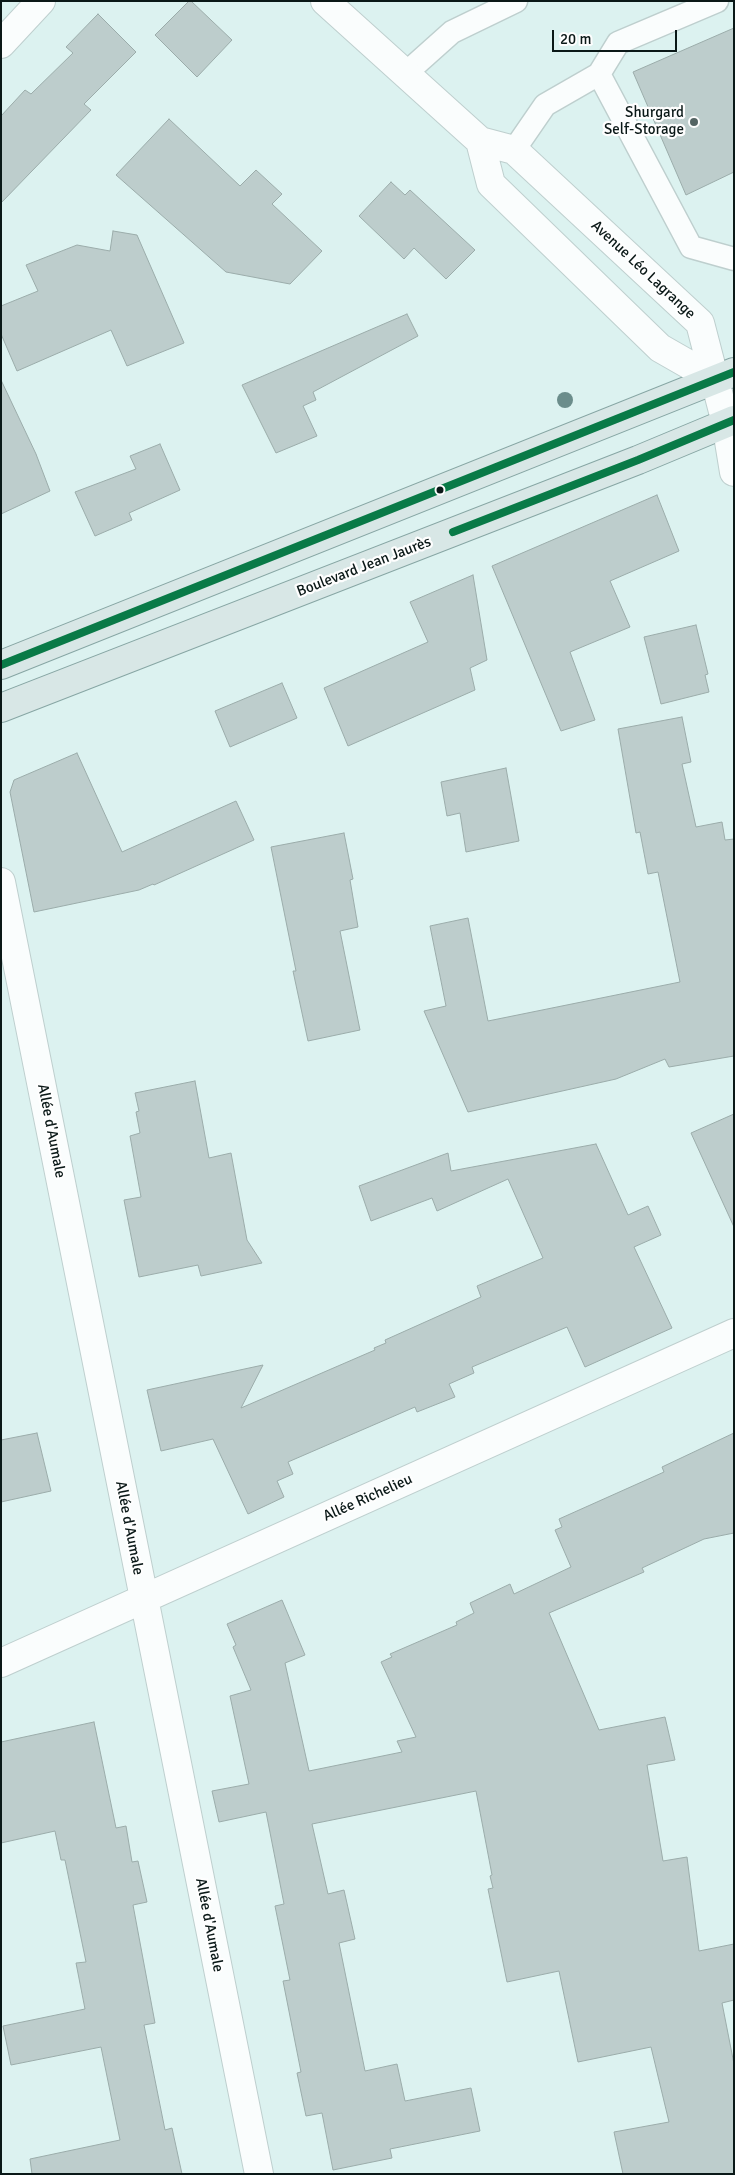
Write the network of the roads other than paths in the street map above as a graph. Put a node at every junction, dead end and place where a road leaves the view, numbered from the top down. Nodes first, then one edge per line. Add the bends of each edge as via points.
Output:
1 (41, 1) edge
2 (325, 1) edge
3 (516, 1) edge
4 (717, 1) edge
5 (1, 44) edge
6 (406, 74) junction
7 (599, 74) junction
8 (480, 141) junction
9 (514, 150) junction
10 (734, 258) edge
11 (725, 376) edge
12 (730, 422) edge
13 (734, 472) edge
14 (1, 665) edge
15 (1, 708) edge
16 (1, 882) edge
17 (734, 1333) edge
18 (144, 1600) junction
19 (1, 1663) edge
20 (259, 2174) edge

1 - 5 street
2 - 6 street, Avenue Léo Lagrange
3 - 6 lane via 452,32
4 - 7 lane via 618,43
6 - 8 street, Avenue Léo Lagrange
7 - 9 lane via 545,106
7 - 10 lane via 691,246
8 - 9 street, Avenue Léo Lagrange
8 - 11 street via 490,184 660,348
9 - 11 street, Avenue Léo Lagrange via 700,323
11 - 12 street, Avenue Léo Lagrange
11 - 14 main road
12 - 13 street, Avenue Léo Lagrange
12 - 15 main road, Boulevard Jean Jaurès
16 - 18 street, Allée d'Aumale
17 - 18 street, Allée Richelieu
18 - 19 street, Allée Richelieu
18 - 20 street, Allée d'Aumale

